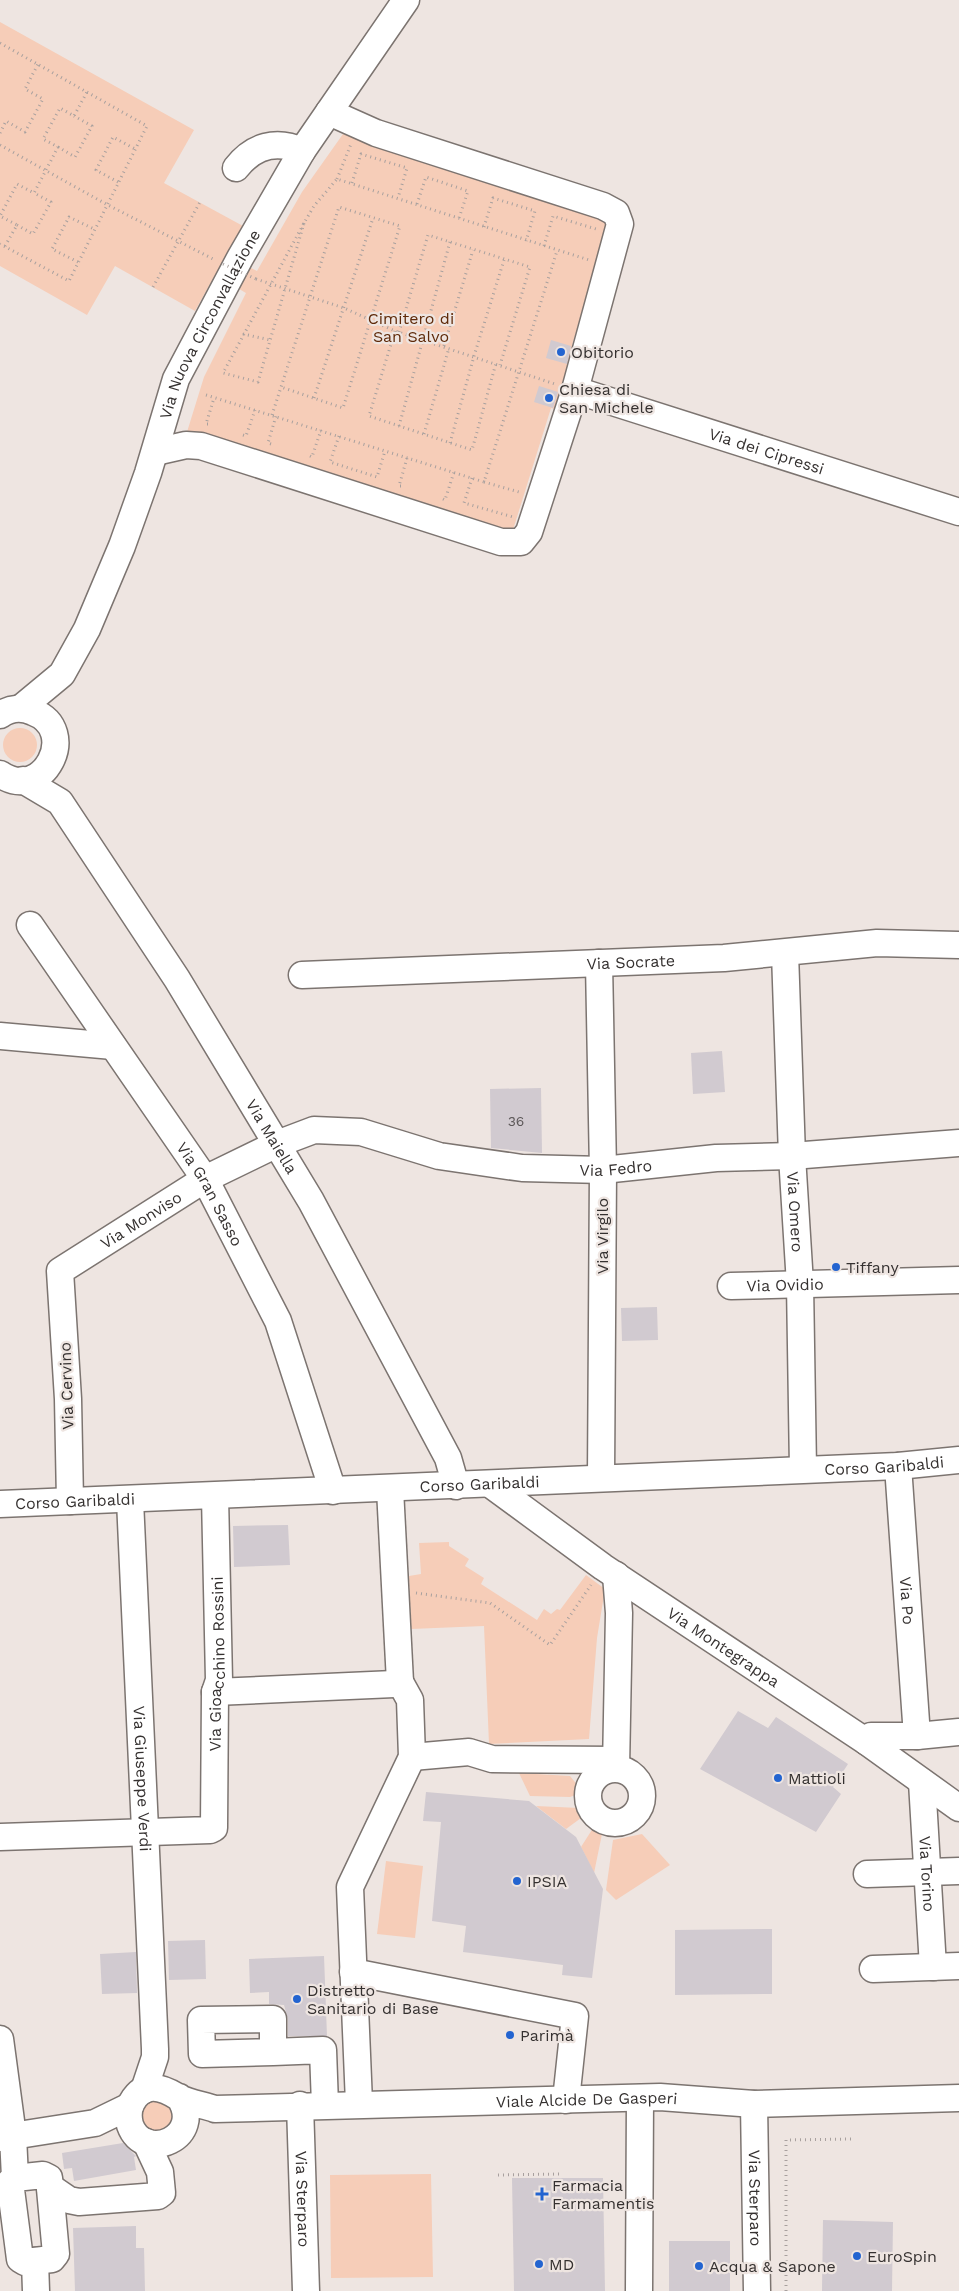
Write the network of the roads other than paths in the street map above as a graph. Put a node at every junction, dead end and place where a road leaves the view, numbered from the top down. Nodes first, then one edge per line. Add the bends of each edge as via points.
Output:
1 (406, 0) edge
2 (329, 112) junction
3 (302, 151) junction
4 (236, 168) dead end
5 (575, 390) junction
6 (155, 452) junction
7 (959, 512) edge
8 (62, 674) junction
9 (9, 709) edge
10 (55, 746) junction
11 (7, 777) edge
12 (60, 802) junction
13 (30, 925) dead end
14 (959, 945) edge
15 (785, 953) junction
16 (599, 963) junction
17 (302, 975) dead end
18 (0, 1036) edge
19 (112, 1046) junction
20 (959, 1143) edge
21 (277, 1144) junction
22 (792, 1156) junction
23 (603, 1170) junction
24 (205, 1179) junction
25 (60, 1272) joint
26 (959, 1280) edge
27 (800, 1284) junction
28 (731, 1286) dead end
29 (959, 1460) edge
30 (898, 1466) junction
31 (803, 1469) junction
32 (601, 1478) junction
33 (490, 1484) junction
34 (456, 1486) junction
35 (390, 1489) junction
36 (333, 1491) junction
37 (215, 1496) junction
38 (130, 1500) junction
39 (70, 1501) junction
40 (0, 1504) edge
41 (610, 1571) junction
42 (400, 1682) junction
43 (215, 1692) junction
44 (959, 1732) edge
45 (917, 1736) junction
46 (867, 1742) junction
47 (412, 1757) junction
48 (894, 1761) junction
49 (922, 1782) junction
50 (959, 1808) edge
51 (146, 1832) junction
52 (0, 1837) edge
53 (959, 1871) edge
54 (929, 1872) junction
55 (867, 1874) dead end
56 (959, 1966) edge
57 (933, 1967) junction
58 (873, 1969) dead end
59 (353, 1972) junction
60 (0, 2039) edge
61 (274, 2052) dead end
62 (640, 2098) junction
63 (959, 2098) edge
64 (566, 2100) junction
65 (359, 2103) junction
66 (754, 2104) junction
67 (313, 2105) junction
68 (157, 2115) junction
69 (6, 2137) edge
70 (15, 2178) junction
71 (50, 2187) junction
72 (79, 2202) junction
73 (54, 2232) junction
74 (35, 2261) junction
75 (36, 2291) edge
76 (306, 2291) edge
77 (639, 2291) edge
78 (757, 2291) edge

1 - 2 street, Via Nuova Circonvallazione
2 - 3 street, Via Nuova Circonvallazione
2 - 5 street via 376,133 603,206 616,213 620,224
3 - 4 street via 287,144 276,144 246,155
3 - 6 street, Via Nuova Circonvallazione via 181,367
5 - 6 street via 529,532 526,538 514,544 201,446 186,445
5 - 7 street, Via dei Cipressi
6 - 8 street, Via Nuova Circonvallazione via 122,546
8 - 9 street, Via Nuova Circonvallazione
8 - 10 street, Via Nuova Circonvallazione
9 - 10 street via 37,713 46,720
10 - 11 street via 52,761 40,774
10 - 12 street, Via Maiella
11 - 12 street, Via Maiella
12 - 21 street, Via Maiella via 177,979
13 - 19 street, Via Gran Sasso
14 - 15 street, Via Socrate via 878,943
15 - 16 street, Via Socrate
15 - 22 street, Via Omero
16 - 17 street, Via Socrate
16 - 23 street, Via Virgilo
18 - 19 street
19 - 24 street, Via Gran Sasso
20 - 22 street, Via Fedro
21 - 23 street, Via Fedro via 314,1130 361,1132 439,1156 522,1168
21 - 24 street, Via Monviso
21 - 34 street, Via Maiella via 312,1201 448,1458
22 - 23 street, Via Fedro via 716,1158
22 - 27 street, Via Omero
23 - 32 street, Via Virgilo
24 - 25 street, Via Monviso
24 - 36 street, Via Gran Sasso via 278,1321
25 - 39 street, Via Cervino
26 - 27 street, Via Ovidio
27 - 28 street, Via Ovidio
27 - 31 street, Via Omero
29 - 30 street, Corso Garibaldi
30 - 31 street, Corso Garibaldi
30 - 45 street, Via Po
31 - 32 street, Corso Garibaldi
32 - 33 street, Corso Garibaldi
33 - 34 street, Corso Garibaldi
33 - 41 street, Via Montegrappa
34 - 35 street, Corso Garibaldi
35 - 36 street, Corso Garibaldi
35 - 42 street
36 - 37 street, Corso Garibaldi
37 - 38 street, Corso Garibaldi
37 - 43 street, Via Gioacchino Rossini via 218,1680
38 - 39 street, Corso Garibaldi
38 - 51 street, Via Giuseppe Verdi
39 - 40 street, Corso Garibaldi
41 - 46 street, Via Montegrappa
41 - 47 street via 619,1613 616,1764 492,1759 469,1752
42 - 43 street
42 - 47 street via 410,1700
43 - 51 street, Via Gioacchino Rossini via 215,1825 210,1830
44 - 45 street
45 - 46 street via 872,1736
45 - 48 street
46 - 48 street, Via Montegrappa
47 - 59 street via 350,1887
48 - 49 street, Via Montegrappa
49 - 50 street, Via Montegrappa
49 - 54 street, Via Torino
51 - 52 street
51 - 68 street, Via Giuseppe Verdi
53 - 54 street
54 - 55 street
54 - 57 street, Via Torino
56 - 57 street
57 - 58 street
59 - 64 street via 575,2016
59 - 65 street
60 - 69 street
61 - 67 street, Via Sterparo via 323,2050
62 - 64 street, Viale Alcide De Gasperi
62 - 66 street, Viale Alcide De Gasperi
62 - 77 street
63 - 66 street, Viale Alcide De Gasperi
64 - 65 street, Viale Alcide De Gasperi
65 - 67 street, Viale Alcide De Gasperi
66 - 78 street, Via Sterparo
67 - 68 street, Viale Alcide De Gasperi
67 - 76 street, Via Sterparo
68 - 69 street
68 - 72 street, Via Giuseppe Verdi via 162,2192 158,2196
69 - 70 street
70 - 71 street, Via Giuseppe Verdi via 46,2175
70 - 74 street via 10,2182 20,2259
71 - 72 street, Via Giuseppe Verdi via 69,2200
71 - 73 street
72 - 73 street via 61,2215
73 - 74 street via 55,2257
74 - 75 street

